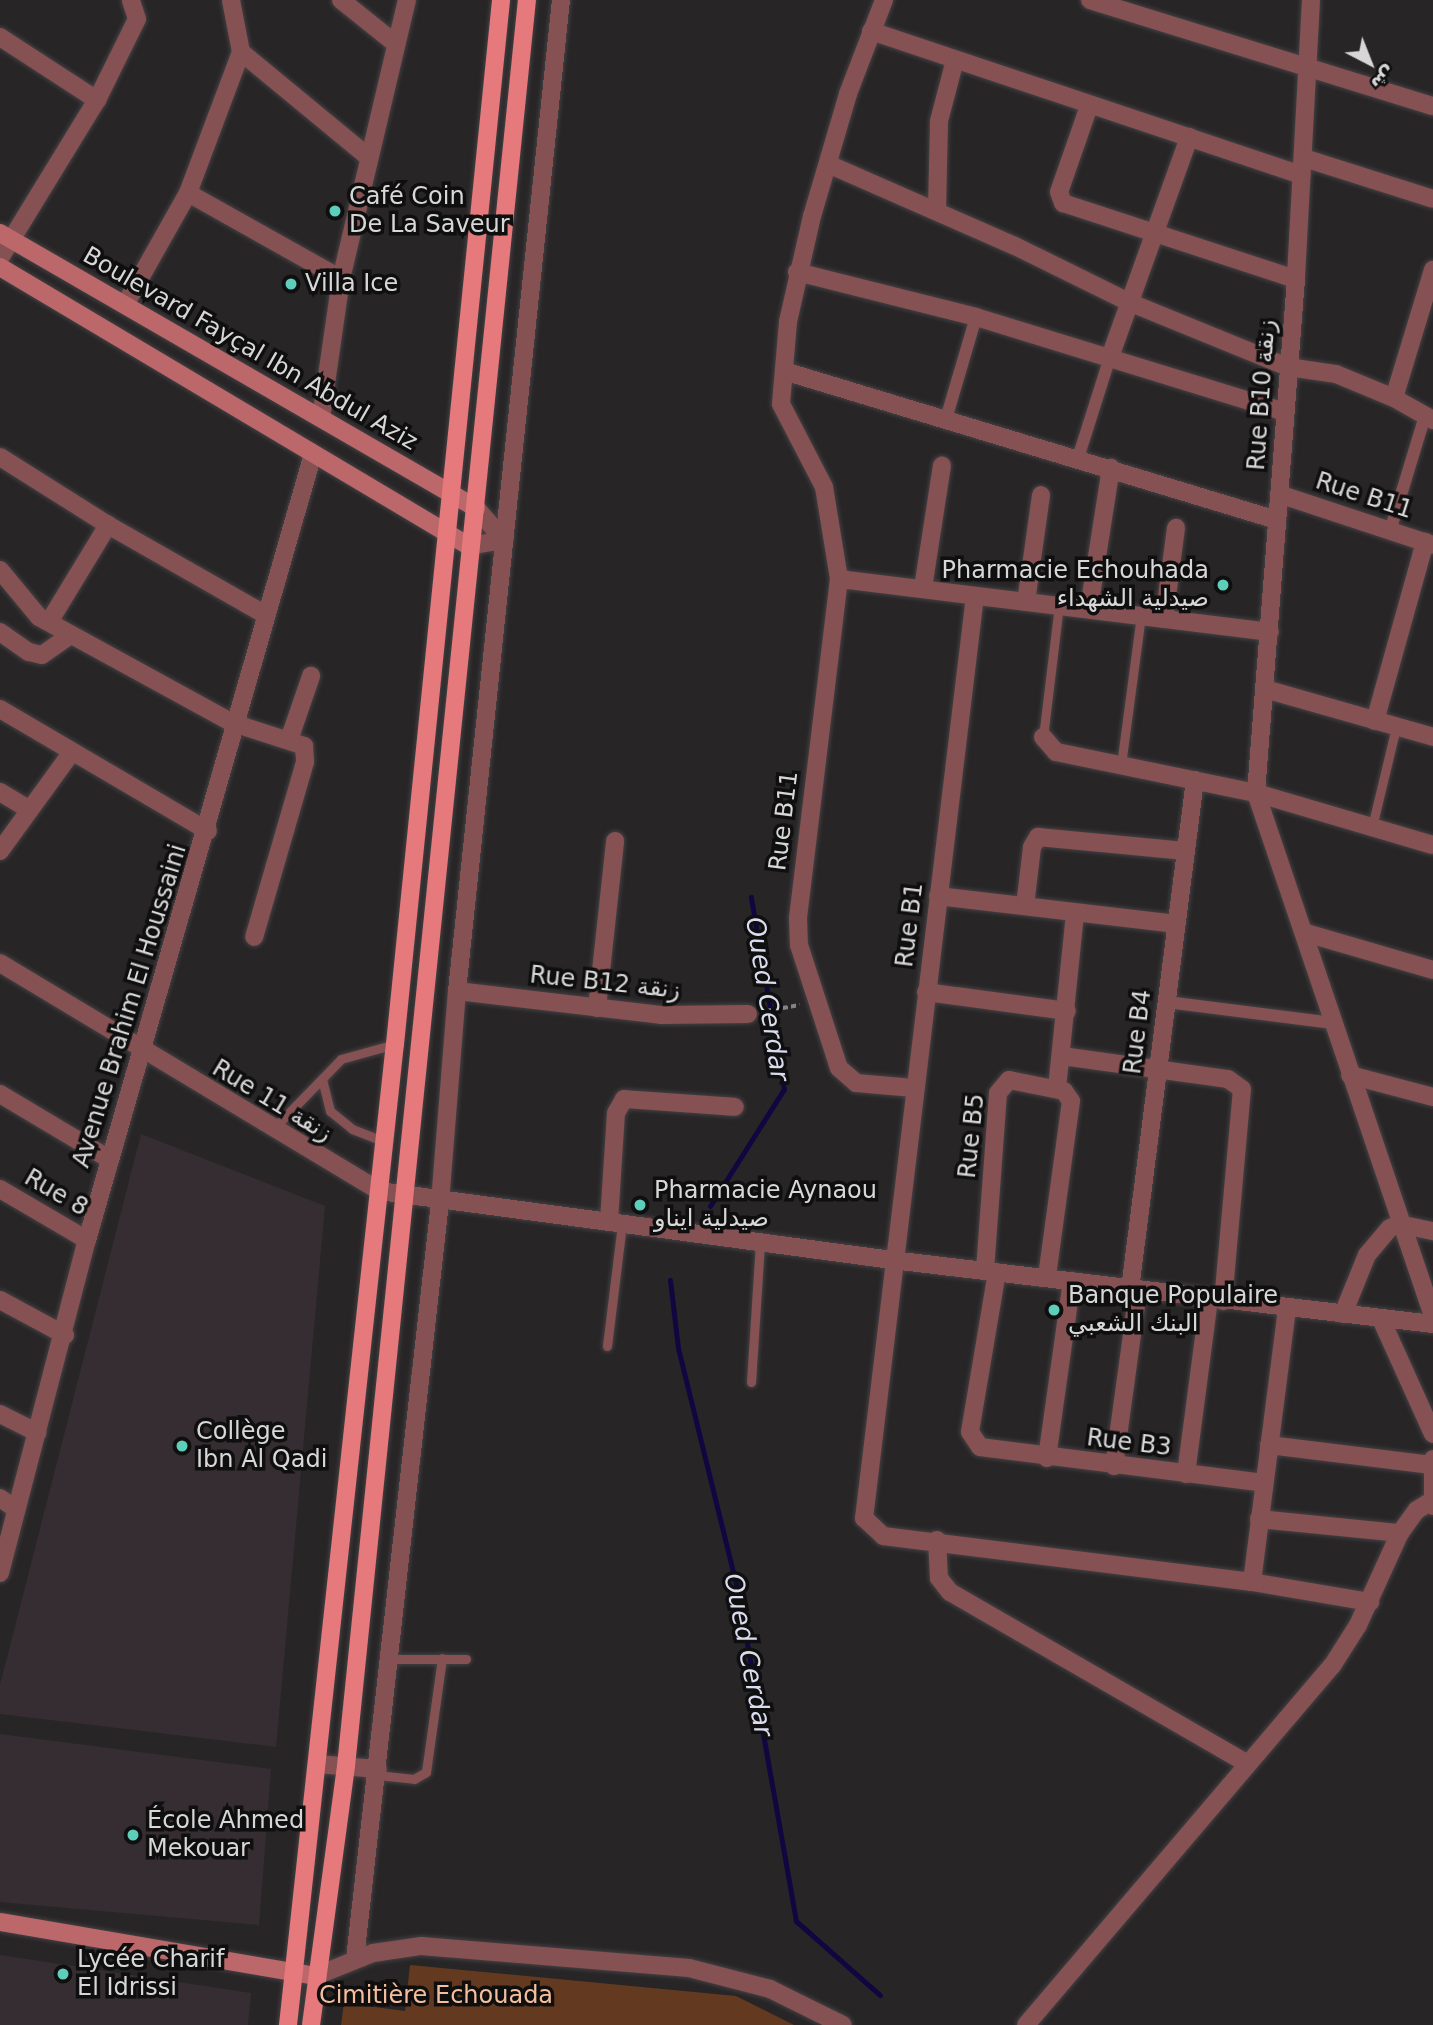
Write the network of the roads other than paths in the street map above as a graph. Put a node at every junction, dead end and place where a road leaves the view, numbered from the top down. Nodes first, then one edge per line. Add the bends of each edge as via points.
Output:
1 (131, 0) edge
2 (231, 0) edge
3 (341, 0) edge
4 (407, 0) edge
5 (501, 0) edge
6 (527, 0) edge
7 (561, 0) edge
8 (884, 0) edge
9 (1090, 0) edge
10 (1311, 0) edge
11 (871, 31) junction
12 (0, 37) edge
13 (396, 44) junction
14 (241, 52) junction
15 (955, 60) junction
16 (1309, 68) junction
17 (97, 100) junction
18 (1089, 106) junction
19 (1433, 106) edge
20 (1189, 137) junction
21 (367, 156) junction
22 (828, 164) junction
23 (1303, 167) junction
24 (188, 193) junction
25 (1433, 199) edge
26 (937, 210) junction
27 (1156, 232) junction
28 (7, 237) edge
29 (0, 258) edge
30 (0, 267) edge
31 (1433, 270) edge
32 (797, 272) junction
33 (341, 279) junction
34 (1296, 279) junction
35 (126, 303) junction
36 (1131, 303) junction
37 (976, 317) junction
38 (1110, 357) junction
39 (1288, 367) junction
40 (784, 371) junction
41 (1394, 398) junction
42 (1284, 412) junction
43 (321, 418) junction
44 (1429, 418) edge
45 (946, 419) junction
46 (313, 454) junction
47 (0, 457) edge
48 (1078, 458) junction
49 (942, 465) dead end
50 (1111, 468) junction
51 (1279, 494) junction
52 (450, 495) junction
53 (1041, 495) dead end
54 (476, 508) junction
55 (1277, 520) junction
56 (107, 526) junction
57 (1176, 528) dead end
58 (1390, 531) junction
59 (444, 532) junction
60 (505, 540) junction
61 (1429, 543) edge
62 (469, 546) junction
63 (0, 570) edge
64 (839, 579) junction
65 (923, 589) junction
66 (975, 596) junction
67 (1026, 602) junction
68 (1059, 605) junction
69 (1089, 608) junction
70 (264, 614) junction
71 (1141, 616) junction
72 (1164, 619) junction
73 (49, 622) junction
74 (0, 632) edge
75 (1270, 632) junction
76 (71, 635) junction
77 (311, 676) dead end
78 (1265, 690) junction
79 (0, 709) edge
80 (1375, 721) junction
81 (233, 723) junction
82 (1396, 727) junction
83 (1043, 737) joint
84 (1433, 737) edge
85 (289, 740) junction
86 (72, 752) junction
87 (1121, 765) junction
88 (1195, 780) junction
89 (0, 792) edge
90 (1256, 793) junction
91 (28, 809) junction
92 (1372, 827) junction
93 (208, 831) junction
94 (615, 841) dead end
95 (1433, 845) edge
96 (0, 851) edge
97 (1185, 851) junction
98 (938, 896) junction
99 (1025, 906) junction
100 (1075, 913) junction
101 (1176, 924) junction
102 (1306, 933) junction
103 (254, 937) dead end
104 (0, 963) edge
105 (1433, 970) edge
106 (457, 991) junction
107 (926, 992) junction
108 (1167, 1002) junction
109 (597, 1008) junction
110 (1067, 1011) junction
111 (748, 1014) road end
112 (1333, 1023) junction
113 (395, 1044) junction
114 (141, 1050) junction
115 (1062, 1056) junction
116 (1159, 1071) junction
117 (1350, 1074) junction
118 (322, 1079) junction
119 (914, 1088) junction
120 (1057, 1088) junction
121 (0, 1094) edge
122 (1433, 1097) edge
123 (735, 1107) dead end
124 (273, 1130) junction
125 (384, 1141) junction
126 (109, 1159) junction
127 (0, 1189) edge
128 (379, 1191) junction
129 (402, 1196) junction
130 (440, 1202) junction
131 (615, 1222) junction
132 (1399, 1224) junction
133 (1433, 1231) edge
134 (87, 1240) junction
135 (760, 1241) junction
136 (892, 1260) junction
137 (991, 1271) junction
138 (1046, 1277) junction
139 (1072, 1281) junction
140 (1134, 1290) junction
141 (0, 1300) edge
142 (1216, 1300) junction
143 (1287, 1308) junction
144 (1343, 1314) junction
145 (1433, 1316) edge
146 (1381, 1319) junction
147 (1433, 1324) edge
148 (65, 1335) junction
149 (607, 1346) dead end
150 (751, 1382) dead end
151 (0, 1413) edge
152 (38, 1433) junction
153 (1433, 1434) edge
154 (1269, 1445) junction
155 (1047, 1458) junction
156 (1432, 1462) edge
157 (1114, 1466) junction
158 (1186, 1474) junction
159 (1264, 1483) junction
160 (0, 1498) edge
161 (1433, 1502) edge
162 (16, 1509) junction
163 (1259, 1519) junction
164 (1401, 1533) junction
165 (937, 1540) junction
166 (0, 1573) edge
167 (1252, 1582) junction
168 (1370, 1602) junction
169 (442, 1658) junction
170 (390, 1659) junction
171 (466, 1659) dead end
172 (317, 1764) junction
173 (1248, 1764) junction
174 (345, 1766) junction
175 (377, 1772) junction
176 (0, 1922) edge
177 (355, 1959) junction
178 (293, 1975) junction
179 (316, 1976) junction
180 (288, 2025) edge
181 (311, 2025) edge
182 (843, 2025) edge
183 (1027, 2025) edge

1 - 17 street via 137,19
2 - 14 street
3 - 13 street
4 - 13 street
5 - 52 main road
6 - 54 main road
7 - 60 street
8 - 11 street, Rue B11
9 - 16 street
10 - 16 street, Rue B10 زنقة
11 - 15 street
11 - 22 street, Rue B11
12 - 17 street
13 - 21 street
14 - 21 street
14 - 24 street
15 - 18 street
15 - 26 street via 939,121
16 - 19 street
16 - 23 street, Rue B10 زنقة
17 - 28 street
18 - 20 street
18 - 27 street via 1059,198 1069,208
20 - 23 street
20 - 27 street
21 - 33 street
22 - 26 street
22 - 32 street, Rue B11
23 - 25 street
23 - 34 street, Rue B10 زنقة
24 - 33 street
24 - 35 street
26 - 36 street
27 - 34 street
27 - 36 street
28 - 29 street
28 - 35 main road, Boulevard Fayçal Ibn Abdul Aziz
30 - 46 main road
31 - 41 street
32 - 37 street
32 - 40 street, Rue B11
33 - 43 street
34 - 39 street, Rue B10 زنقة
35 - 43 main road, Boulevard Fayçal Ibn Abdul Aziz
36 - 38 street
36 - 39 street
37 - 38 street
37 - 45 street
38 - 42 street
38 - 48 street
39 - 41 street via 1324,370
39 - 42 street, Rue B10 زنقة
40 - 45 street
40 - 64 street, Rue B11 via 781,404 824,487
41 - 44 street
42 - 51 street, Rue B10 زنقة
43 - 52 main road, Boulevard Fayçal Ibn Abdul Aziz
44 - 58 street
45 - 48 street
46 - 59 main road
46 - 70 street, Avenue Brahim El Houssaini
47 - 56 street
48 - 50 street
49 - 65 street
50 - 55 street
50 - 69 street
51 - 55 street, Rue B10 زنقة
51 - 58 street, Rue B11
52 - 54 main road, Boulevard Fayçal Ibn Abdul Aziz
52 - 59 main road
53 - 67 street
54 - 60 street
54 - 62 main road
55 - 75 street, Rue B10 زنقة
56 - 70 street
56 - 73 street
57 - 72 street
58 - 61 street, Rue B11
59 - 62 main road
59 - 113 main road
60 - 62 street
60 - 106 street
61 - 80 street
62 - 129 main road
63 - 73 street via 29,610
64 - 65 street
64 - 119 street, Rue B11 via 798,918 799,945 810,1003 839,1068 856,1083
65 - 66 street
66 - 67 street
66 - 98 street, Rue B1
67 - 68 street
68 - 69 street
68 - 83 lane
69 - 71 street
70 - 81 street, Avenue Brahim El Houssaini
71 - 72 street
71 - 87 lane
72 - 75 street
73 - 76 street
74 - 76 street via 42,655
75 - 78 street, Rue B10 زنقة
76 - 81 street
77 - 85 street
78 - 80 street
78 - 90 street, Rue B10 زنقة
79 - 86 street
80 - 82 street
81 - 85 street
81 - 93 street, Avenue Brahim El Houssaini
82 - 84 street
82 - 92 lane
83 - 87 street via 1056,752
85 - 103 street via 304,746 306,753
86 - 91 street
86 - 93 street
87 - 88 street
88 - 90 street
88 - 97 street, Rue B4
89 - 91 street
90 - 92 street
90 - 102 street via 1282,879
91 - 96 street
92 - 95 street
93 - 114 street, Avenue Brahim El Houssaini
94 - 109 street
97 - 99 street via 1038,837 1032,847
97 - 101 street, Rue B4
98 - 99 street
98 - 107 street, Rue B1
99 - 100 street
100 - 101 street
100 - 110 street
101 - 108 street, Rue B4
102 - 105 street
102 - 112 street
104 - 114 street, Rue 11 زنقة
106 - 109 street, Rue B12 زنقة
106 - 130 street
107 - 110 street
107 - 119 street, Rue B1
108 - 112 street
108 - 116 street, Rue B4
109 - 111 street, Rue B12 زنقة via 661,1015
110 - 115 street
112 - 117 street
113 - 118 lane via 341,1059
113 - 125 main road
114 - 124 street, Rue 11 زنقة
114 - 126 street, Avenue Brahim El Houssaini
115 - 116 street
115 - 120 street
116 - 140 street, Rue B4
116 - 142 street via 1228,1079 1237,1083 1244,1097
117 - 122 street
117 - 132 street
118 - 124 lane
118 - 125 lane via 330,1111 352,1129
119 - 136 street, Rue B1
120 - 137 street, Rue B5 via 1009,1080 1001,1087
120 - 138 street via 1067,1092 1071,1101
121 - 126 street
123 - 131 street via 624,1099 616,1113
124 - 128 street, Rue 11 زنقة
125 - 128 main road
126 - 134 street, Avenue Brahim El Houssaini
127 - 134 street, Rue 8
128 - 129 street, Rue 11 زنقة
128 - 172 main road
129 - 130 street, Rue 11 زنقة
129 - 174 main road
130 - 131 street, Rue 11 زنقة
130 - 170 street
131 - 135 street, Rue 11 زنقة
131 - 149 lane
132 - 133 street
132 - 144 street via 1383,1234 1367,1255
132 - 145 street
134 - 148 street, Avenue Brahim El Houssaini
135 - 136 street, Rue 11 زنقة
135 - 150 lane
136 - 137 street, Rue 11 زنقة
136 - 165 street, Rue B1 via 864,1518 883,1536
137 - 138 street, Rue 11 زنقة
137 - 155 street, Rue B3 via 970,1432 973,1441 989,1451
138 - 139 street, Rue 11 زنقة
139 - 140 street, Rue 11 زنقة
139 - 155 street
140 - 142 street, Rue 11 زنقة
140 - 157 street, Rue B4
141 - 148 street
142 - 143 street, Rue 11 زنقة
142 - 158 street
143 - 144 street, Rue 11 زنقة
143 - 154 street
144 - 146 street, Rue 11 زنقة
146 - 147 street, Rue 11 زنقة
146 - 153 street
148 - 152 street, Avenue Brahim El Houssaini
151 - 152 street
152 - 162 street, Avenue Brahim El Houssaini
154 - 156 street
154 - 159 street
155 - 157 street, Rue B3
156 - 161 street
157 - 158 street, Rue B3
158 - 159 street, Rue B3
159 - 163 street
160 - 162 street
161 - 164 street via 1418,1510
162 - 166 street, Avenue Brahim El Houssaini
163 - 164 street
163 - 167 street
164 - 168 street
165 - 167 street
165 - 173 street via 939,1578 950,1592
167 - 168 street
168 - 173 street via 1332,1666
169 - 170 lane
169 - 171 lane
169 - 175 lane via 426,1772 414,1779
170 - 175 street
172 - 174 street
172 - 178 main road
173 - 183 street
174 - 175 street
174 - 179 main road
175 - 177 street
176 - 178 main road
177 - 179 street
177 - 182 street via 421,1946 689,1968 770,1989
178 - 179 main road
178 - 180 main road
179 - 181 main road

